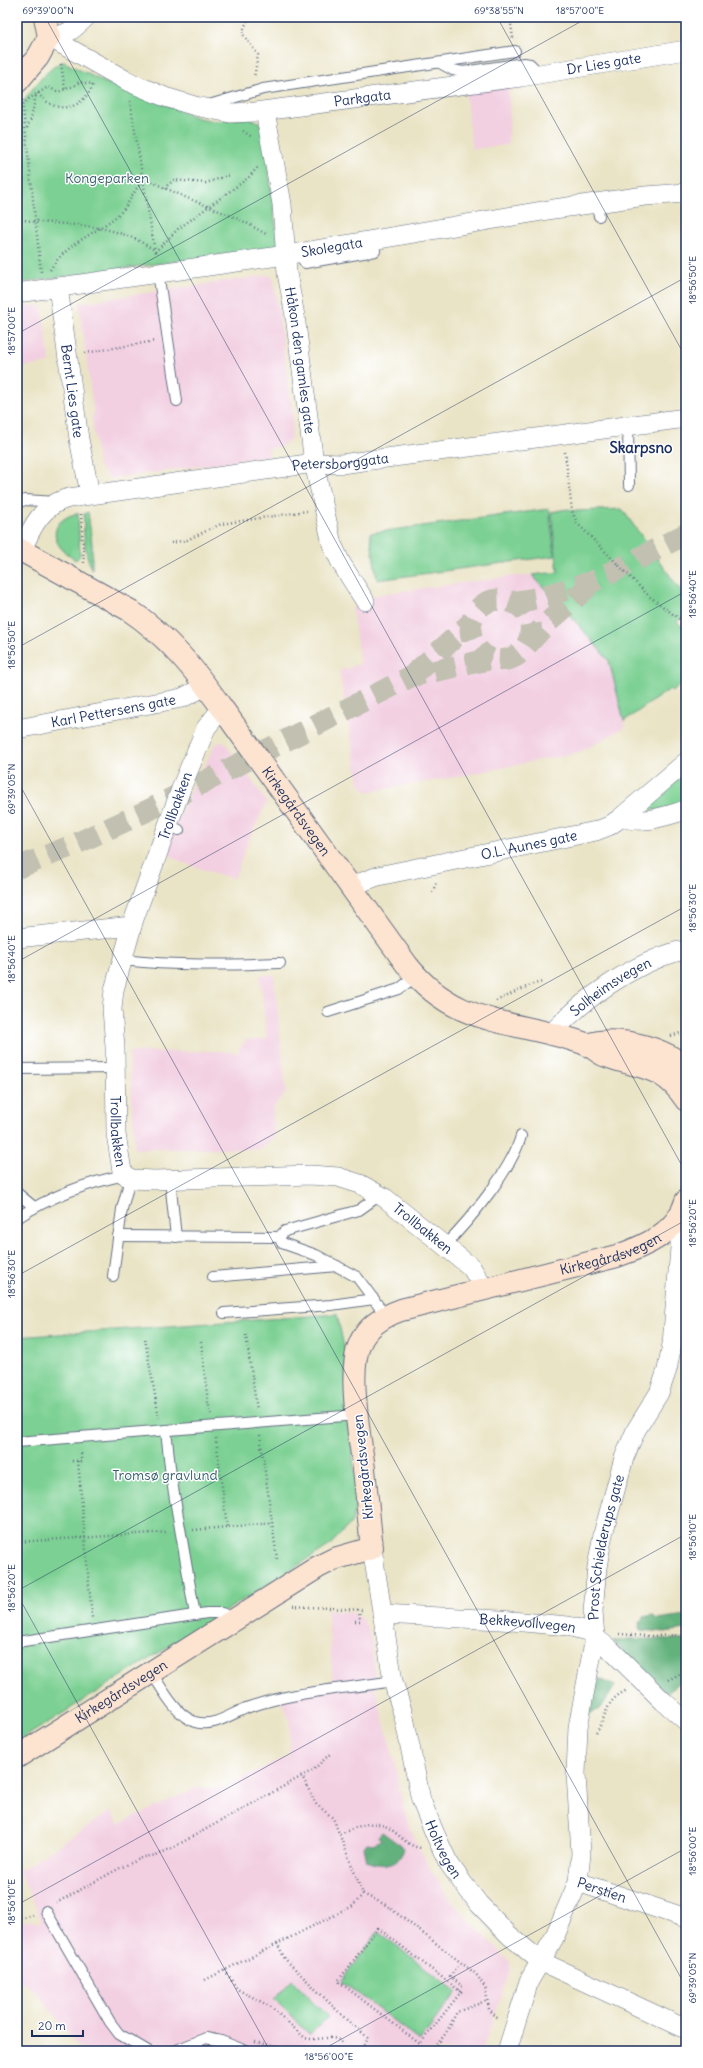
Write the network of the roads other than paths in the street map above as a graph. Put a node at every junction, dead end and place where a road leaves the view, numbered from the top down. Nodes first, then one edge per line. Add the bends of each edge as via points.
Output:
1 (86, 17) edge
2 (47, 27) edge
3 (514, 48) road end
4 (686, 50) edge
5 (440, 63) junction
6 (530, 75) junction
7 (24, 95) edge
8 (203, 107) junction
9 (265, 111) junction
10 (686, 193) edge
11 (290, 252) junction
12 (158, 272) junction
13 (54, 280) junction
14 (17, 293) edge
15 (177, 401) dead end
16 (686, 418) edge
17 (628, 425) junction
18 (314, 463) junction
19 (629, 485) dead end
20 (17, 502) edge
21 (56, 502) junction
22 (85, 502) junction
23 (19, 549) edge
24 (365, 601) dead end
25 (206, 686) junction
26 (222, 708) junction
27 (17, 729) edge
28 (686, 762) edge
29 (686, 810) edge
30 (622, 817) junction
31 (352, 886) junction
32 (132, 926) junction
33 (17, 938) edge
34 (679, 951) dead end
35 (122, 960) junction
36 (280, 963) dead end
37 (416, 976) junction
38 (328, 1012) dead end
39 (550, 1035) junction
40 (587, 1044) junction
41 (115, 1068) junction
42 (686, 1068) edge
43 (17, 1069) edge
44 (686, 1100) edge
45 (521, 1136) dead end
46 (128, 1177) junction
47 (170, 1180) junction
48 (17, 1193) edge
49 (380, 1195) junction
50 (34, 1207) junction
51 (683, 1211) edge
52 (17, 1218) edge
53 (118, 1236) junction
54 (176, 1237) junction
55 (279, 1237) junction
56 (445, 1245) junction
57 (339, 1266) junction
58 (113, 1276) dead end
59 (213, 1276) dead end
60 (484, 1288) junction
61 (380, 1307) junction
62 (224, 1313) dead end
63 (358, 1415) junction
64 (164, 1430) junction
65 (17, 1442) edge
66 (372, 1548) junction
67 (382, 1614) junction
68 (195, 1615) junction
69 (234, 1619) junction
70 (595, 1637) junction
71 (17, 1642) edge
72 (151, 1672) junction
73 (393, 1681) junction
74 (686, 1721) edge
75 (17, 1757) edge
76 (578, 1882) junction
77 (46, 1911) road end
78 (686, 1918) edge
79 (540, 1961) junction
80 (686, 2029) edge
81 (148, 2051) edge
82 (174, 2051) edge
83 (246, 2051) edge
84 (506, 2051) edge

1 - 2 street via 72,32 61,37
2 - 7 street
2 - 8 street, Parkgata via 129,82 165,97
3 - 5 lane, Parkgata
4 - 6 street, Dr Lies gate
5 - 6 lane via 463,72 524,63 530,64
5 - 8 lane, Parkgata via 263,89
6 - 9 street, Parkgata
8 - 9 street, Parkgata via 230,113
9 - 11 street, Håkon den gamles gate
10 - 11 street, Skolegata via 645,196 598,210 456,225 374,241
11 - 12 street, Skolegata
11 - 18 street, Håkon den gamles gate
12 - 13 street, Skolegata
12 - 15 lane
13 - 14 street, Skolegata
13 - 22 street, Bernt Lies gate via 69,356
16 - 17 street, Petersborggata
17 - 18 street, Petersborggata via 341,464
17 - 19 lane
18 - 22 street, Petersborggata
18 - 24 street, Håkon den gamles gate via 335,550
20 - 21 lane
21 - 22 street, Petersborggata
21 - 23 street, Petersborggata via 45,510
23 - 25 street, Kirkegårdsvegen via 144,620 174,646
25 - 26 street, Kirkegårdsvegen
25 - 27 street, Karl Pettersens gate via 182,698
26 - 31 street, Kirkegårdsvegen
26 - 32 street, Trollbakken via 210,721 203,734 174,827
28 - 30 street, O.L. Aunes gate
29 - 30 street via 646,820 635,821
30 - 31 street, O.L. Aunes gate via 596,832 378,876
31 - 37 street, Kirkegårdsvegen
32 - 33 street
32 - 35 street, Trollbakken
34 - 39 street, Solheimsvegen via 654,959 634,970 573,1012
35 - 36 lane via 200,965
35 - 41 street, Trollbakken via 112,1010
37 - 38 lane via 399,989
37 - 39 street, Kirkegårdsvegen via 437,995 462,1010
39 - 40 street, Kirkegårdsvegen
40 - 42 street, Kirkegårdsvegen via 607,1040 638,1045 670,1056
40 - 44 street, Kirkegårdsvegen via 607,1056 655,1070 673,1083
41 - 43 lane
41 - 46 street, Trollbakken via 119,1162
45 - 56 lane via 504,1168 467,1223
46 - 47 street, Trollbakken
46 - 50 lane via 77,1187 57,1194
46 - 53 lane
47 - 49 street, Trollbakken via 317,1175 338,1177 360,1184
47 - 54 lane
48 - 50 lane
49 - 55 lane via 359,1210 285,1231
49 - 56 street, Trollbakken
50 - 52 lane
51 - 60 street, Kirkegårdsvegen via 659,1236 617,1256
51 - 70 street, Prost Schielderups gate via 672,1344 667,1370 624,1458 603,1534 593,1611
53 - 54 lane
53 - 58 lane
54 - 55 lane
55 - 57 lane via 282,1243
56 - 60 street, Trollbakken via 471,1267
57 - 59 lane
57 - 61 lane via 357,1277
60 - 61 street, Kirkegårdsvegen via 401,1310
61 - 62 lane via 331,1305
61 - 63 street, Kirkegårdsvegen via 359,1345 355,1368
63 - 64 lane
63 - 66 street, Kirkegårdsvegen
64 - 65 lane
64 - 68 lane
66 - 67 street, Holtvegen
66 - 69 street, Kirkegårdsvegen via 334,1559 318,1567
67 - 70 street, Bekkevollvegen via 568,1626 588,1631
67 - 73 street, Holtvegen
68 - 69 lane via 222,1613
68 - 71 lane
69 - 72 street, Kirkegårdsvegen
70 - 74 street, Bekkevollvegen
70 - 76 street, Prost Schielderups gate via 578,1727 576,1774 581,1854
72 - 73 lane via 180,1712 195,1722 209,1724 249,1707 294,1696
72 - 75 street, Kirkegårdsvegen
73 - 79 street, Holtvegen via 404,1717 421,1800 446,1856 479,1904
76 - 78 street, Perstien
76 - 79 street, Perstien via 554,1938
77 - 81 lane via 110,2022 119,2034
79 - 80 street, Holtvegen
79 - 84 street via 529,1981 519,2018
82 - 83 lane via 206,2038

